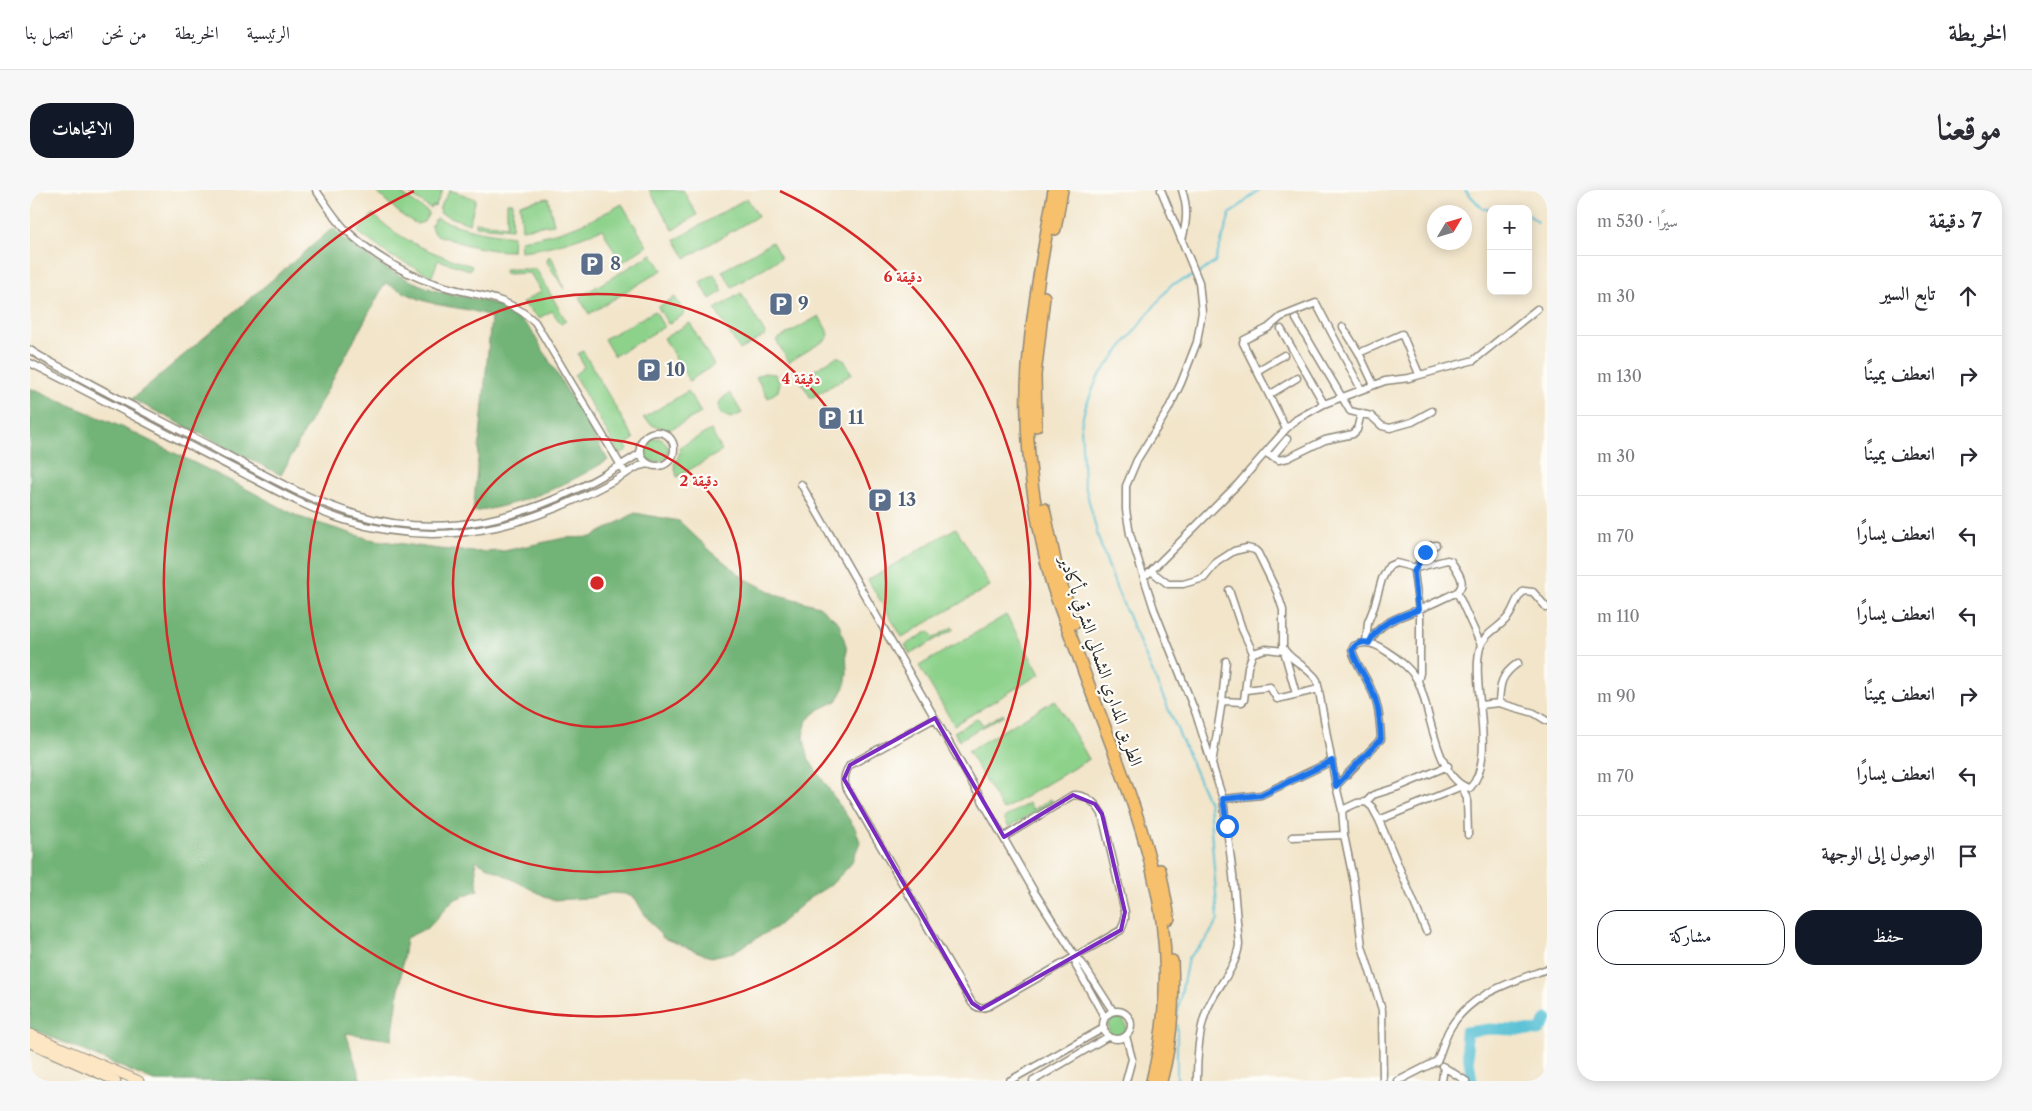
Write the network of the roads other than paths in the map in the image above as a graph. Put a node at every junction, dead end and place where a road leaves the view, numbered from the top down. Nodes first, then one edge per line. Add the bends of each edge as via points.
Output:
1 (316, 190) edge
2 (1054, 190) edge
3 (1062, 190) edge
4 (1161, 190) edge
5 (1182, 190) edge
6 (1183, 243) junction
7 (1537, 309) dead end
8 (1296, 319) dead end
9 (1343, 327) dead end
10 (1282, 329) dead end
11 (30, 350) edge
12 (1359, 353) junction
13 (1284, 355) dead end
14 (30, 363) edge
15 (1257, 371) junction
16 (1419, 374) junction
17 (1297, 378) dead end
18 (1374, 385) junction
19 (1361, 389) junction
20 (1269, 395) junction
21 (1341, 397) junction
22 (1324, 404) junction
23 (1432, 411) dead end
24 (1361, 413) junction
25 (1286, 429) junction
26 (1287, 439) dead end
27 (640, 452) junction
28 (1266, 453) junction
29 (1272, 457) junction
30 (621, 464) junction
31 (649, 464) junction
32 (626, 474) junction
33 (801, 484) dead end
34 (1436, 545) dead end
35 (1416, 568) junction
36 (1151, 572) junction
37 (1144, 578) junction
38 (1229, 590) dead end
39 (1457, 592) junction
40 (1547, 608) edge
41 (1418, 610) junction
42 (1367, 642) junction
43 (1481, 645) junction
44 (1284, 651) junction
45 (1253, 653) junction
46 (1226, 661) dead end
47 (1518, 663) dead end
48 (1418, 681) junction
49 (1319, 689) junction
50 (1246, 690) junction
51 (1296, 694) junction
52 (1222, 701) junction
53 (1499, 703) junction
54 (1480, 706) junction
55 (935, 718) junction
56 (1547, 721) edge
57 (1332, 761) junction
58 (1212, 765) junction
59 (1448, 766) junction
60 (1336, 786) junction
61 (1462, 786) junction
62 (1223, 799) junction
63 (1366, 802) junction
64 (1342, 810) junction
65 (1379, 820) junction
66 (1344, 835) junction
67 (1468, 835) dead end
68 (1004, 837) junction
69 (1292, 837) dead end
70 (1426, 931) dead end
71 (1075, 956) junction
72 (1547, 969) edge
73 (1113, 1011) junction
74 (1106, 1018) junction
75 (1104, 1028) junction
76 (30, 1034) edge
77 (1109, 1036) junction
78 (1126, 1036) junction
79 (30, 1043) edge
80 (1437, 1061) junction
81 (1444, 1067) junction
82 (137, 1080) edge
83 (116, 1081) edge
84 (1009, 1081) edge
85 (1033, 1081) edge
86 (1126, 1081) edge
87 (1152, 1081) edge
88 (1161, 1081) edge
89 (1198, 1081) edge
90 (1383, 1081) edge
91 (1398, 1081) edge
92 (1442, 1081) edge
93 (1466, 1081) edge

1 - 30 street via 345,229 388,261 434,284 508,302 525,312 535,322
2 - 87 highway, الطريق المداري الشمالي الشرقي بأكادير via 1032,323 1028,370 1031,472 1051,578 1129,795 1148,852 1157,895 1165,968 1161,1035
3 - 88 highway, الطريق المداري الشمالي الشرقي بأكادير via 1035,375 1039,476 1059,579 1138,798 1165,892 1172,943 1172,1013
4 - 6 street
5 - 6 street via 1188,216
6 - 37 street via 1199,282 1202,312 1197,342 1168,410 1137,460 1126,486 1130,534
7 - 16 street via 1474,360
8 - 21 street
9 - 12 street
10 - 22 street
11 - 30 street via 287,486 359,515 382,520 444,525 512,516 578,490
12 - 16 street via 1402,334
12 - 18 street
13 - 15 street
14 - 32 street via 289,496 344,520 386,530 455,534 499,528 563,506
15 - 19 street via 1244,340 1281,317 1316,302
15 - 20 street
16 - 18 street
17 - 20 street
18 - 19 street
19 - 21 street
20 - 25 street
21 - 22 street
21 - 24 street via 1350,411
22 - 25 street
23 - 24 street via 1412,422 1390,428
24 - 29 street via 1353,434 1325,440 1288,458 1279,460
25 - 28 street
26 - 29 street
27 - 30 street
27 - 31 street
27 - 31 street via 644,440 652,433 664,434 672,441 674,450 668,462 659,466
28 - 29 street
28 - 36 street
30 - 32 street
31 - 32 street
33 - 55 street
34 - 35 street via 1430,546
35 - 39 street via 1449,560 1463,584
35 - 41 street
35 - 42 street via 1396,563 1385,571 1368,622
36 - 37 street
36 - 44 street via 1168,584 1183,584 1204,578 1217,562 1234,551 1255,550 1283,610
37 - 58 street
38 - 45 street
39 - 41 street
39 - 43 street
40 - 43 street via 1534,592 1524,591 1511,614
41 - 42 street via 1388,621
41 - 48 street
42 - 48 street via 1394,656
42 - 60 street via 1354,646 1352,650 1373,691 1381,739
43 - 54 street
44 - 45 street via 1266,649
44 - 49 street via 1313,673
44 - 51 street
45 - 50 street
46 - 52 street
47 - 53 street via 1507,671 1502,680
48 - 59 street via 1434,740
49 - 51 street
49 - 57 street
50 - 51 street via 1270,687 1277,699
50 - 52 street via 1242,702
52 - 58 street
53 - 54 street
53 - 56 street via 1534,713
54 - 61 street via 1483,733 1481,763 1472,786
55 - 68 street
55 - 71 street via 850,765 844,779 972,1003 981,1009 989,1006
57 - 60 street
57 - 62 street via 1261,795
58 - 62 street
59 - 61 street
59 - 63 street via 1373,795
60 - 64 street
61 - 65 street
61 - 67 street via 1467,799
62 - 89 street via 1239,945 1234,966 1205,1014 1197,1062
63 - 64 street
63 - 65 street
64 - 66 street
65 - 70 street
66 - 69 street
66 - 90 street via 1362,946 1382,1010
68 - 71 street
68 - 71 street via 1073,795 1088,798 1098,806 1125,912 1123,926
71 - 73 street
71 - 74 street via 1076,966
72 - 80 street via 1474,1000 1448,1032
73 - 74 street
73 - 78 street via 1129,1018 1131,1028
74 - 75 street
75 - 77 street
75 - 84 street
76 - 82 street
77 - 78 street via 1117,1039
77 - 85 street
78 - 86 street via 1132,1059
79 - 83 street
80 - 81 street
80 - 91 street
81 - 92 street
81 - 93 street

